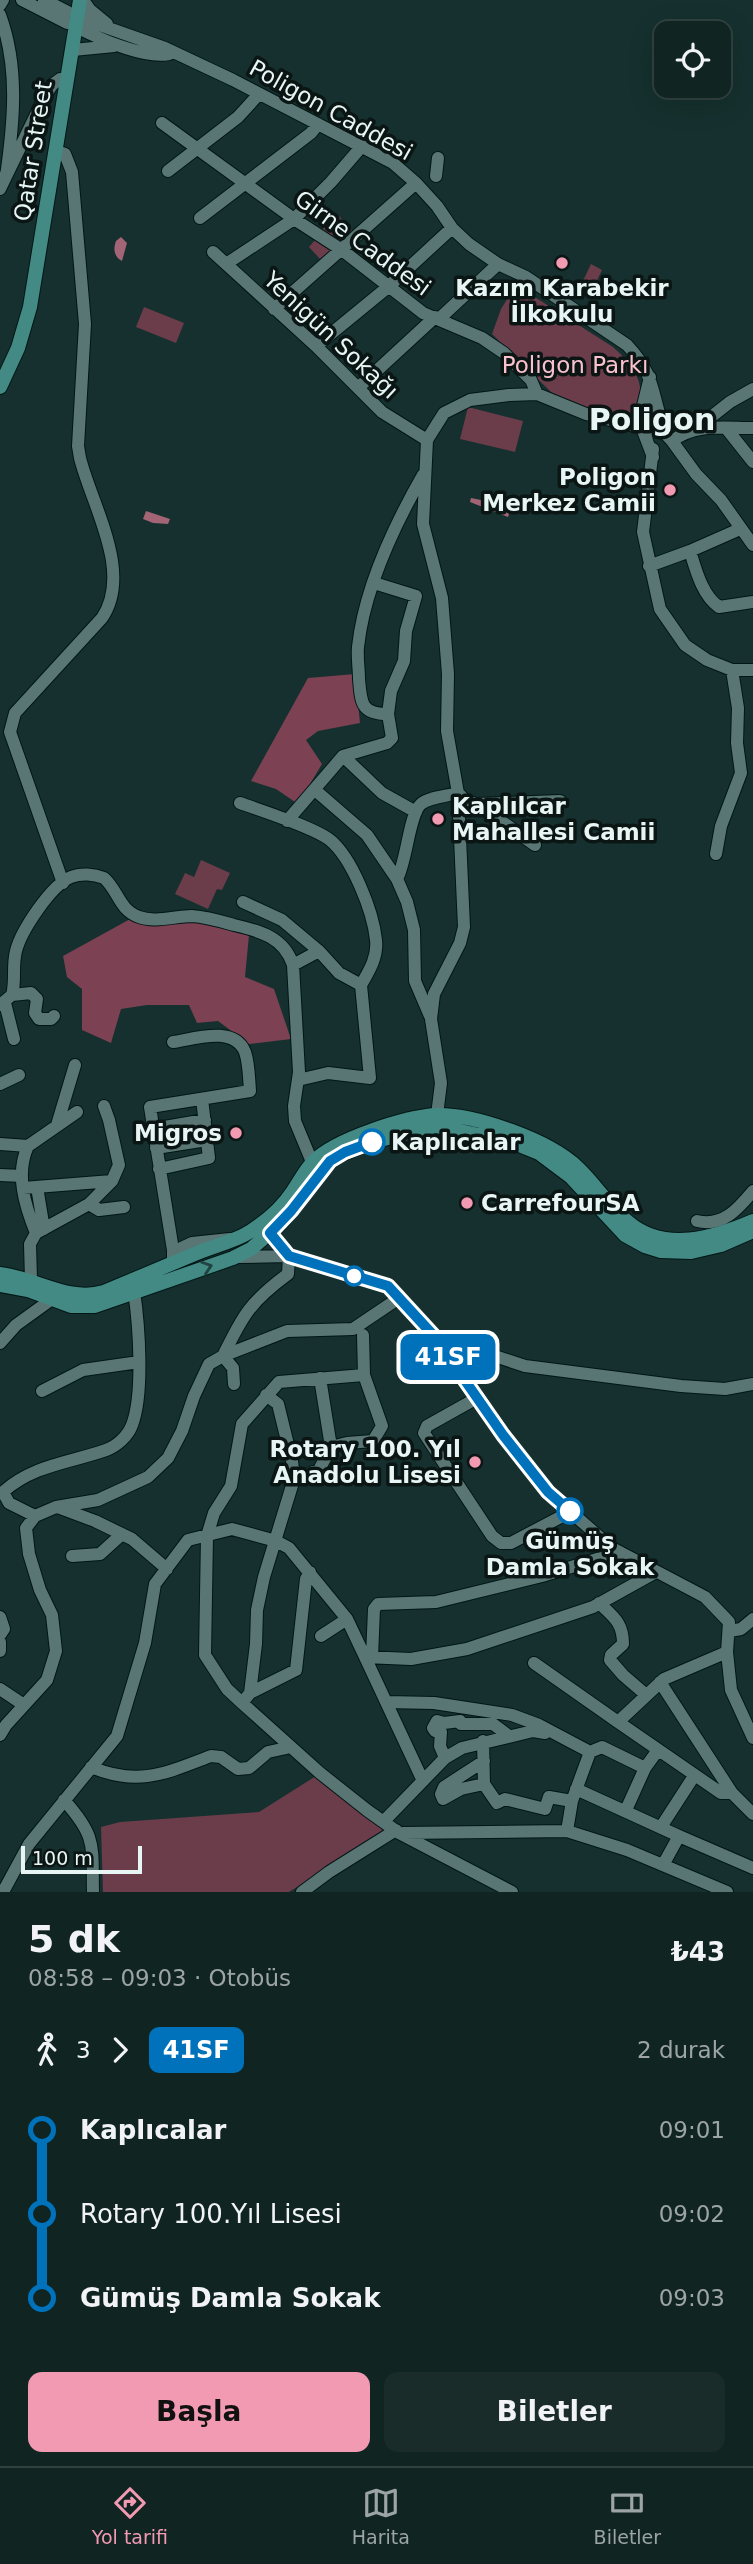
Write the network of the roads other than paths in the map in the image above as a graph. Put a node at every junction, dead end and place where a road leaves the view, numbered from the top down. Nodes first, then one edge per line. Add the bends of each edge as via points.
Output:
1 (3, 0) edge
2 (22, 0) edge
3 (44, 0) edge
4 (81, 0) edge
5 (0, 5) edge
6 (0, 15) edge
7 (71, 16) edge
8 (119, 32) junction
9 (123, 46) junction
10 (73, 50) junction
11 (173, 53) junction
12 (11, 59) junction
13 (0, 68) edge
14 (60, 79) junction
15 (259, 94) junction
16 (162, 123) dead end
17 (318, 124) junction
18 (362, 146) junction
19 (200, 149) junction
20 (52, 150) junction
21 (438, 158) dead end
22 (168, 171) dead end
23 (436, 176) dead end
24 (3, 177) edge
25 (416, 183) junction
26 (246, 184) junction
27 (0, 189) edge
28 (200, 218) dead end
29 (294, 219) junction
30 (452, 228) junction
31 (342, 250) junction
32 (213, 252) dead end
33 (226, 264) junction
34 (498, 264) junction
35 (388, 287) junction
36 (274, 309) junction
37 (437, 318) junction
38 (316, 346) junction
39 (0, 368) edge
40 (650, 377) junction
41 (0, 387) edge
42 (358, 388) junction
43 (753, 389) edge
44 (537, 394) junction
45 (659, 414) junction
46 (641, 415) junction
47 (615, 420) junction
48 (697, 428) junction
49 (726, 428) junction
50 (753, 428) edge
51 (652, 429) junction
52 (427, 440) junction
53 (672, 441) junction
54 (753, 462) edge
55 (425, 472) junction
56 (740, 529) junction
57 (753, 545) edge
58 (690, 551) junction
59 (649, 566) junction
60 (374, 583) junction
61 (753, 602) edge
62 (732, 670) junction
63 (753, 670) edge
64 (388, 714) junction
65 (343, 756) junction
66 (753, 759) edge
67 (739, 760) junction
68 (315, 790) junction
69 (458, 793) junction
70 (560, 801) dead end
71 (240, 803) dead end
72 (477, 804) junction
73 (416, 812) junction
74 (287, 821) junction
75 (535, 845) dead end
76 (716, 854) dead end
77 (397, 879) junction
78 (62, 883) junction
79 (243, 902) dead end
80 (319, 951) junction
81 (293, 965) junction
82 (361, 985) junction
83 (6, 1001) edge
84 (54, 1016) dead end
85 (431, 1018) junction
86 (14, 1039) dead end
87 (173, 1042) dead end
88 (75, 1065) dead end
89 (19, 1074) dead end
90 (298, 1080) junction
91 (0, 1084) edge
92 (202, 1099) junction
93 (104, 1106) dead end
94 (77, 1112) dead end
95 (205, 1120) junction
96 (436, 1121) junction
97 (57, 1125) junction
98 (153, 1129) junction
99 (207, 1140) junction
100 (0, 1144) edge
101 (28, 1146) junction
102 (156, 1148) junction
103 (317, 1166) junction
104 (159, 1169) junction
105 (0, 1175) edge
106 (112, 1181) junction
107 (22, 1182) junction
108 (37, 1187) junction
109 (753, 1191) edge
110 (89, 1204) junction
111 (124, 1207) dead end
112 (698, 1221) dead end
113 (753, 1221) edge
114 (40, 1231) junction
115 (753, 1231) edge
116 (248, 1233) junction
117 (270, 1233) junction
118 (231, 1240) junction
119 (238, 1256) junction
120 (289, 1256) junction
121 (174, 1264) junction
122 (0, 1274) edge
123 (0, 1285) edge
124 (29, 1285) junction
125 (134, 1291) junction
126 (399, 1298) junction
127 (52, 1299) junction
128 (363, 1335) dead end
129 (434, 1336) junction
130 (0, 1343) edge
131 (223, 1356) junction
132 (139, 1362) junction
133 (364, 1375) junction
134 (320, 1378) junction
135 (234, 1384) dead end
136 (753, 1384) edge
137 (42, 1391) dead end
138 (266, 1395) junction
139 (477, 1398) junction
140 (331, 1447) junction
141 (293, 1479) junction
142 (1, 1492) edge
143 (56, 1507) junction
144 (570, 1512) junction
145 (35, 1516) junction
146 (122, 1534) junction
147 (207, 1536) junction
148 (276, 1541) junction
149 (620, 1552) junction
150 (72, 1556) dead end
151 (167, 1569) junction
152 (310, 1572) junction
153 (656, 1572) junction
154 (599, 1603) junction
155 (0, 1617) edge
156 (346, 1619) junction
157 (753, 1619) edge
158 (730, 1631) junction
159 (0, 1635) edge
160 (321, 1636) dead end
161 (0, 1642) edge
162 (0, 1651) edge
163 (727, 1652) junction
164 (368, 1657) junction
165 (534, 1663) dead end
166 (660, 1682) junction
167 (0, 1689) edge
168 (645, 1694) junction
169 (246, 1698) junction
170 (386, 1702) junction
171 (24, 1705) junction
172 (618, 1722) junction
173 (552, 1734) junction
174 (0, 1735) edge
175 (509, 1736) junction
176 (753, 1738) edge
177 (483, 1741) junction
178 (291, 1747) junction
179 (658, 1750) junction
180 (590, 1752) junction
181 (445, 1758) junction
182 (484, 1761) junction
183 (91, 1768) junction
184 (646, 1768) junction
185 (694, 1776) junction
186 (423, 1781) junction
187 (484, 1784) junction
188 (732, 1793) junction
189 (574, 1795) junction
190 (64, 1800) junction
191 (626, 1810) junction
192 (753, 1814) edge
193 (384, 1821) junction
194 (661, 1827) junction
195 (567, 1831) junction
196 (398, 1832) junction
197 (679, 1836) junction
198 (663, 1866) junction
199 (753, 1868) edge
200 (4, 1892) edge
201 (93, 1892) edge
202 (302, 1892) edge
203 (512, 1892) edge
204 (727, 1892) edge

1 - 5 street
2 - 7 street
3 - 7 street
4 - 7 main road, Qatar Street
4 - 8 street
6 - 12 street
7 - 8 street, Poligon Caddesi
7 - 9 street, Poligon Caddesi
7 - 10 main road, Qatar Street
7 - 14 main road, Qatar Street
8 - 11 street, Poligon Caddesi
9 - 10 street
9 - 11 street, Poligon Caddesi via 161,56
10 - 20 main road, Qatar Street
11 - 15 street, Poligon Caddesi
12 - 13 street
12 - 24 street via 14,85
14 - 20 main road, Qatar Street
14 - 24 street via 45,96
15 - 17 street, Poligon Caddesi
15 - 19 street
16 - 19 street, Girne Caddesi
17 - 18 street, Poligon Caddesi
17 - 26 street
18 - 25 street, Poligon Caddesi
18 - 29 street
19 - 22 street
19 - 26 street, Girne Caddesi
20 - 39 main road, Qatar Street via 21,307
20 - 41 main road, Qatar Street via 30,307
20 - 78 street via 65,154 72,172 85,324 78,446 107,537 114,584 102,618 15,713 10,726
21 - 23 street
24 - 27 street
25 - 30 street, Poligon Caddesi
25 - 31 street
26 - 28 street
26 - 29 street, Girne Caddesi
29 - 31 street, Girne Caddesi
29 - 33 street
30 - 34 street, Poligon Caddesi
30 - 35 street
31 - 35 street, Girne Caddesi
31 - 36 street
32 - 33 street, Yenigün Sokağı
33 - 36 street, Yenigün Sokağı
34 - 37 street
34 - 40 street, Poligon Caddesi via 526,277 619,338
35 - 37 street, Girne Caddesi
35 - 38 street
36 - 38 street, Yenigün Sokağı
37 - 42 street
37 - 44 street, Girne Caddesi via 504,353 531,380
38 - 42 street, Yenigün Sokağı
40 - 45 street
40 - 46 street
42 - 52 street, Yenigün Sokağı via 382,412
43 - 48 street
44 - 47 street
44 - 52 street via 470,400 444,413
45 - 46 street via 650,410
45 - 51 street via 661,420
46 - 47 street
46 - 51 street via 639,422
47 - 51 street
48 - 49 street
48 - 53 street
49 - 50 street
49 - 54 street
51 - 53 street
51 - 59 street via 643,532
52 - 55 street
53 - 56 street
55 - 60 street via 405,507
55 - 69 street via 423,524 442,598 447,731
56 - 57 street
56 - 58 street
58 - 59 street
58 - 61 street via 712,603 719,607
59 - 62 street via 660,609 685,645
60 - 64 street via 358,648 360,697 366,710
60 - 64 street via 416,596 404,662 391,691
62 - 63 street
62 - 67 street
64 - 65 street via 391,740
65 - 68 street
65 - 73 street via 382,793
66 - 67 street
67 - 76 street via 741,773
68 - 74 street
68 - 77 street via 367,835
69 - 72 street
69 - 73 street via 423,802
69 - 85 street via 464,928 434,994
70 - 72 street
71 - 74 street
72 - 75 street
73 - 77 street
74 - 82 street via 328,838 344,854 354,875 376,941 375,957
77 - 85 street via 414,930 415,981
78 - 81 street via 71,877 100,876 124,908 137,916 210,918 266,933 280,943
78 - 83 street via 30,920 19,942
79 - 80 street via 282,919
80 - 81 street
80 - 82 street via 339,973
81 - 90 street
82 - 90 street via 370,1078 328,1073
83 - 84 street via 31,993 37,999 39,1019
83 - 86 street
85 - 96 street via 442,1083
87 - 92 street via 224,1035 245,1051 250,1091
88 - 97 street
89 - 91 street
90 - 103 street via 295,1121
92 - 95 street
92 - 98 street via 150,1107
93 - 106 street via 119,1165
94 - 97 street
95 - 98 street
95 - 99 street
96 - 103 main road via 406,1121 347,1139 334,1145
96 - 113 main road via 483,1124 550,1147 578,1167 626,1221 652,1236 709,1237
96 - 115 main road via 539,1153 570,1177 625,1236 645,1246 691,1252
97 - 101 street
98 - 102 street
99 - 102 street
99 - 104 street via 209,1158
100 - 101 street
101 - 107 street
102 - 104 street
103 - 116 main road via 283,1205
103 - 117 main road via 291,1211
104 - 121 street
105 - 107 street
106 - 108 street
106 - 110 street
107 - 108 street
107 - 114 street via 27,1210
108 - 114 street
109 - 112 street via 724,1219
110 - 111 street via 99,1210
110 - 114 street
114 - 124 street via 30,1244
116 - 117 main road
116 - 118 main road
117 - 119 main road
117 - 120 street
118 - 119 main road
118 - 121 main road
119 - 120 street
121 -> 119 main road
120 - 126 street via 388,1286
120 - 131 street via 288,1274 243,1315
121 - 124 main road via 86,1296
121 - 125 main road
122 - 124 main road
123 - 124 main road
124 - 127 main road
125 - 127 main road via 95,1306 71,1306
125 - 132 street
126 - 129 street
126 - 131 street via 354,1329 287,1331
127 - 130 street
128 - 133 street
129 - 136 street via 525,1366 724,1390
129 - 139 street
131 - 135 street via 233,1368
131 - 143 street via 209,1364 182,1431 167,1458 148,1477 116,1494
132 - 137 street via 83,1370
132 - 142 street via 136,1412 123,1440 108,1449 43,1467
133 - 134 street
133 - 140 street via 382,1426 373,1441
134 - 138 street via 279,1382
134 - 140 street
138 - 141 street via 278,1404
138 - 147 street via 242,1424 231,1486 214,1513
139 - 144 street via 548,1492
139 - 144 street via 427,1426 424,1433 492,1536 511,1543
140 - 141 street via 319,1470
141 - 148 street
142 - 145 street via 9,1503
143 - 145 street
143 - 146 street
144 - 149 street
145 - 171 street via 26,1528 29,1555 51,1615 56,1651 47,1680
146 - 150 street via 100,1554
146 - 151 street
147 - 148 street via 232,1530
147 - 151 street via 188,1540
147 - 169 street via 205,1655 227,1689
148 - 152 street via 289,1548
148 - 169 street via 257,1610
149 - 153 street
149 - 164 street via 436,1602 378,1604
151 - 183 street via 155,1584 145,1643 117,1736
152 - 156 street
152 - 169 street via 296,1670
153 - 154 street
153 - 158 street via 705,1597 729,1622
154 - 164 street via 467,1649 411,1659
154 - 168 street via 623,1632 623,1644 610,1660
155 - 159 street via 4,1629
156 - 160 street
156 - 164 street
157 - 158 street
158 - 163 street
161 - 162 street
163 - 166 street
163 - 176 street via 732,1690
164 - 170 street
165 - 172 street
166 - 168 street
166 - 188 street
167 - 171 street
168 - 172 street
169 - 178 street
170 - 173 street via 434,1703 512,1715
170 - 186 street
171 - 174 street
172 - 179 street
173 - 175 street via 533,1731
173 - 180 street
175 - 177 street
175 - 181 street via 493,1724 437,1721 433,1728 441,1731
177 - 181 street
177 - 182 street
178 - 183 street via 268,1752 249,1768 238,1769 211,1756 132,1779
178 - 193 street
179 - 184 street
179 - 185 street
180 - 184 street via 602,1747
180 - 189 street
181 - 186 street
182 - 187 street
182 - 187 street via 444,1787 441,1794 443,1799
183 - 190 street
184 - 191 street
185 - 188 street via 721,1793
185 - 194 street
186 - 193 street
187 - 189 street via 497,1802 505,1799 545,1809 549,1797
188 - 192 street
189 - 191 street
189 - 195 street
190 - 200 street via 29,1844
190 - 201 street via 92,1840
191 - 194 street
193 - 196 street
194 - 197 street
195 - 196 street
195 - 198 street
196 - 202 street
196 - 203 street
197 - 198 street
197 - 199 street
198 - 204 street

